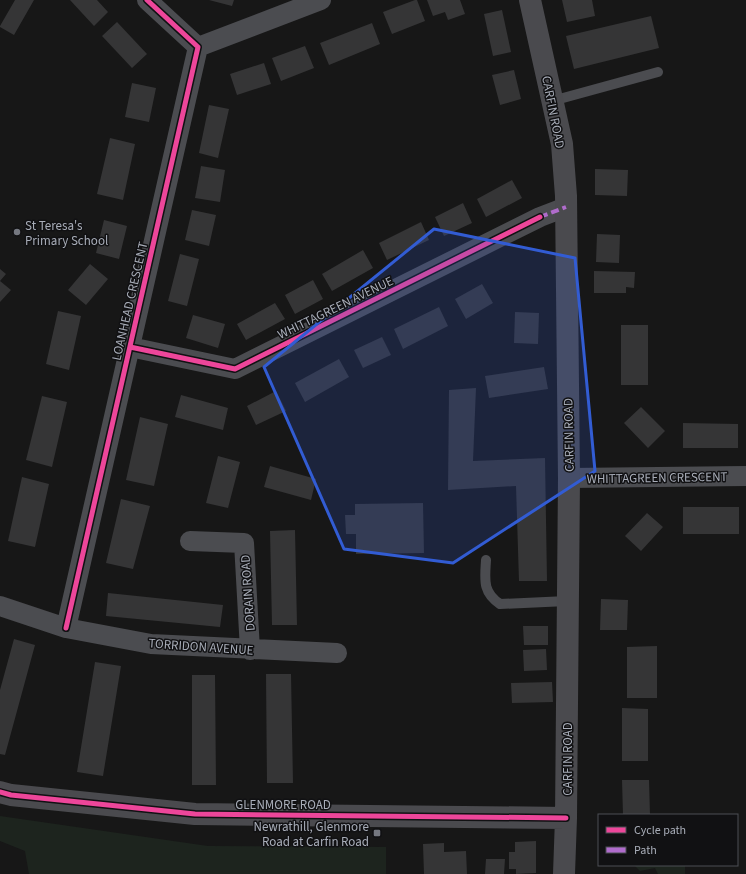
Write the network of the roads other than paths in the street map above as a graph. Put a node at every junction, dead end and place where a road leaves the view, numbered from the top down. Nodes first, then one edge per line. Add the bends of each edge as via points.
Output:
1 (147, 0) edge
2 (321, 0) edge
3 (530, 0) edge
4 (198, 47) junction
5 (658, 72) dead end
6 (552, 101) junction
7 (566, 207) junction
8 (130, 346) junction
9 (746, 476) edge
10 (569, 478) junction
11 (190, 541) dead end
12 (486, 560) dead end
13 (567, 601) junction
14 (0, 606) edge
15 (66, 628) junction
16 (250, 650) junction
17 (337, 653) dead end
18 (0, 792) edge
19 (566, 818) junction
20 (564, 874) edge

1 - 4 street
2 - 4 street
3 - 6 main road, CARFIN ROAD
4 - 8 street, LOANHEAD CRESCENT
5 - 6 lane
6 - 7 main road, CARFIN ROAD via 562,144
7 - 8 street, WHITTAGREEN AVENUE via 540,217 235,369
7 - 10 main road, CARFIN ROAD
8 - 15 street, LOANHEAD CRESCENT
9 - 10 street, WHITTAGREEN CRESCENT
10 - 13 main road, CARFIN ROAD
11 - 16 street, DORAIN ROAD via 244,543
12 - 13 lane via 484,584 493,599 500,604
13 - 19 main road, CARFIN ROAD
14 - 15 street, TORRIDON AVENUE
15 - 16 street, TORRIDON AVENUE via 151,644
16 - 17 street, TORRIDON AVENUE
18 - 19 main road, GLENMORE ROAD via 195,814
19 - 20 main road, CARFIN ROAD

